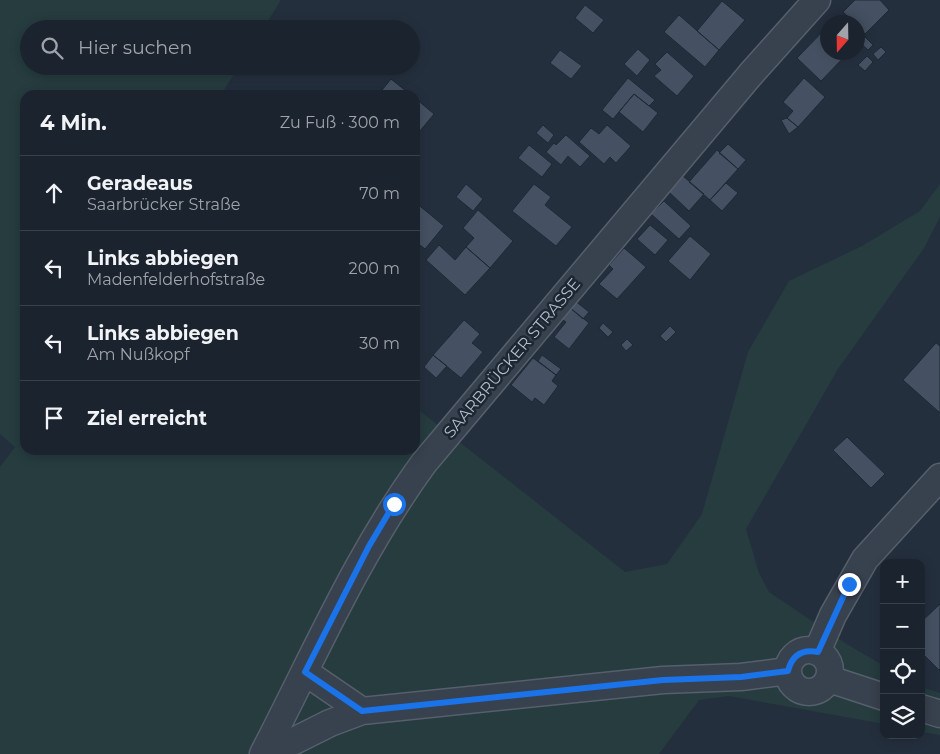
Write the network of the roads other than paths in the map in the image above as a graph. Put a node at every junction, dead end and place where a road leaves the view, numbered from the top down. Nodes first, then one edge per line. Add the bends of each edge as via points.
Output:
1 (817, 0) edge
2 (940, 477) edge
3 (818, 652) junction
4 (788, 671) junction
5 (305, 672) junction
6 (829, 679) junction
7 (880, 696) edge
8 (925, 709) edge
9 (362, 711) junction
10 (940, 714) edge
11 (263, 754) edge
12 (268, 754) edge

1 - 5 street, SAARBRÜCKER STRASSE via 424,463 369,546
2 - 3 street via 865,559 833,615
3 - 4 street via 801,652 794,656
3 - 6 street via 829,663
4 - 6 street via 796,688 805,692 815,692
4 - 9 street via 741,677 663,680
5 - 9 street
5 - 11 street, SAARBRÜCKER STRASSE
6 - 7 street
8 - 10 street
9 - 12 street

